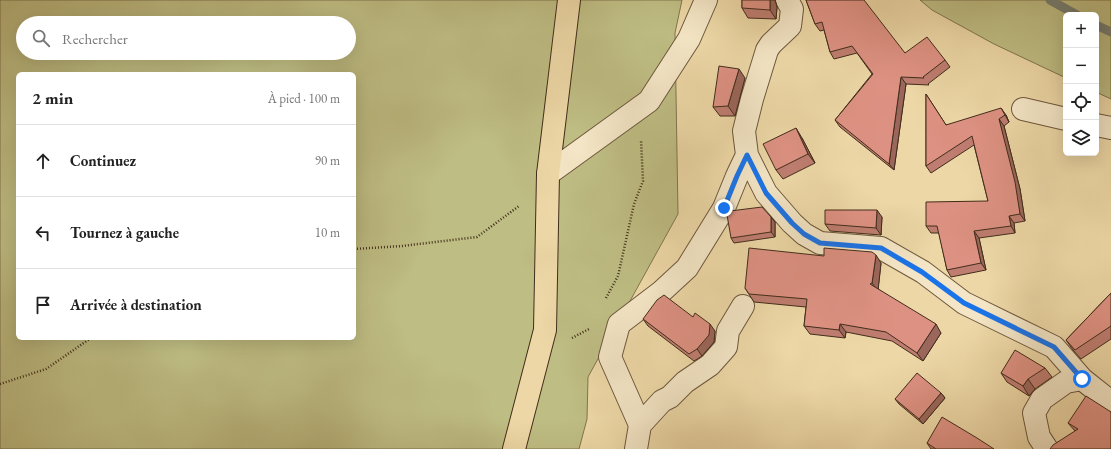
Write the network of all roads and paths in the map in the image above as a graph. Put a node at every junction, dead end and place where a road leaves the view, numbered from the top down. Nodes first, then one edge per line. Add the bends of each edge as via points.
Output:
1 (569, 0) edge
2 (706, 0) edge
3 (787, 0) edge
4 (640, 108) junction
5 (1023, 109) dead end
6 (1063, 118) edge
7 (1099, 126) edge
8 (1111, 128) edge
9 (747, 155) junction
10 (548, 174) junction
11 (356, 249) edge
12 (603, 303) dead end
13 (743, 306) dead end
14 (592, 323) dead end
15 (88, 340) edge
16 (538, 356) junction
17 (1082, 379) junction
18 (0, 384) edge
19 (1111, 402) edge
20 (640, 425) junction
21 (514, 449) edge
22 (636, 449) edge
23 (1048, 449) edge

1 - 10 highway
2 - 4 street via 689,39 649,101
3 - 9 street via 792,9 790,26 767,50 744,131
4 - 10 street
4 - 12 path via 643,182 634,204 618,276
5 - 6 street
7 - 8 street
9 - 17 street via 766,193 804,234 820,243 881,248 922,272 964,303 1054,347
9 - 20 street via 724,208 687,268 662,292 619,324 610,356
10 - 11 path via 518,207 477,237
10 - 16 highway via 545,330
13 - 20 street via 728,331 726,347 710,365 662,401
14 - 16 path via 588,329
15 - 18 path via 46,369
16 - 21 highway
17 - 19 street
17 - 23 street via 1066,382 1042,399 1034,413 1039,437
20 - 22 street

